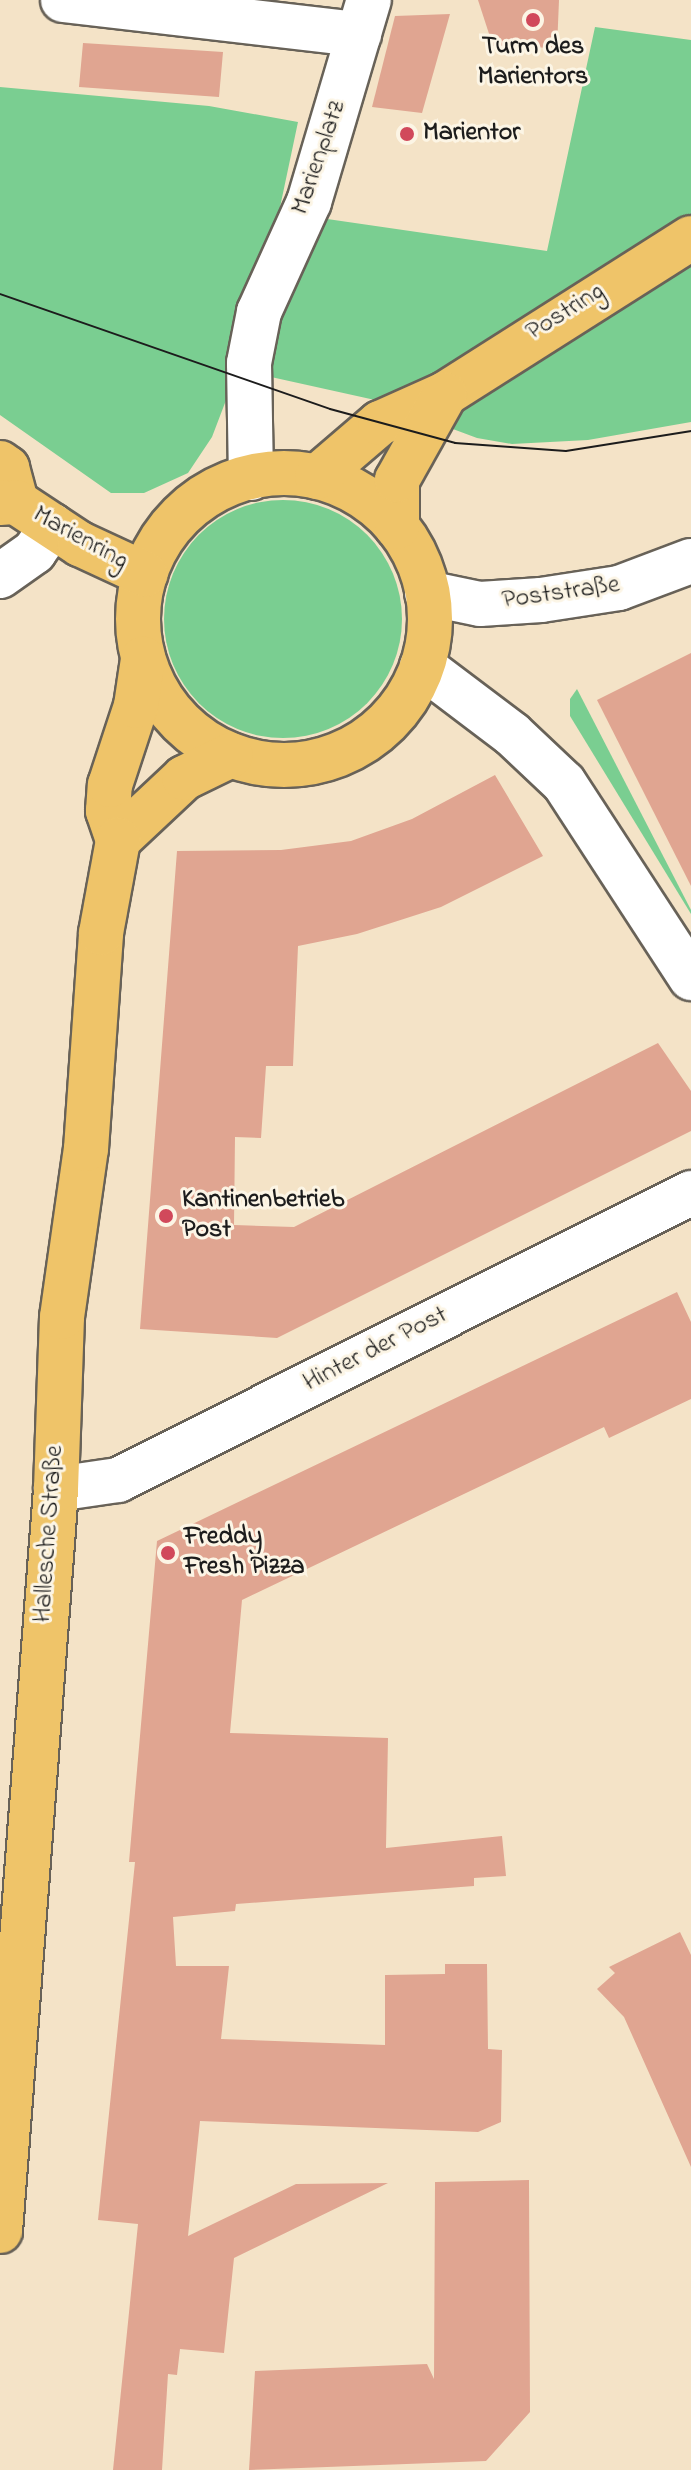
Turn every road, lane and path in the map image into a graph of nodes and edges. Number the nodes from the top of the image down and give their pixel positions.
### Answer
1 (63, 0) edge
2 (364, 17) edge
3 (691, 238) edge
4 (445, 394) junction
5 (317, 477) junction
6 (251, 478) junction
7 (5, 489) edge
8 (52, 526) junction
9 (397, 527) junction
10 (691, 561) edge
11 (145, 574) junction
12 (0, 576) edge
13 (427, 593) junction
14 (143, 659) junction
15 (422, 666) junction
16 (231, 755) junction
17 (118, 840) junction
18 (691, 978) edge
19 (691, 1193) edge
20 (56, 1489) junction
21 (0, 2231) edge

1 - 2 street
2 - 6 street, Marienplatz
3 - 4 main road, Postring
4 - 5 main road, Postring
4 - 9 main road, Postring
5 - 6 main road
5 - 9 main road
6 - 11 main road
7 - 8 main road, Marienring
8 - 11 main road, Marienring
8 - 12 street
9 - 13 main road
10 - 13 street, Poststraße
11 - 14 main road
13 - 15 main road
14 - 16 main road
14 - 17 main road
15 - 16 main road
15 - 18 street
16 - 17 main road
17 - 20 main road, Hallesche Straße
19 - 20 street, Hinter der Post
20 - 21 main road, Hallesche Straße

